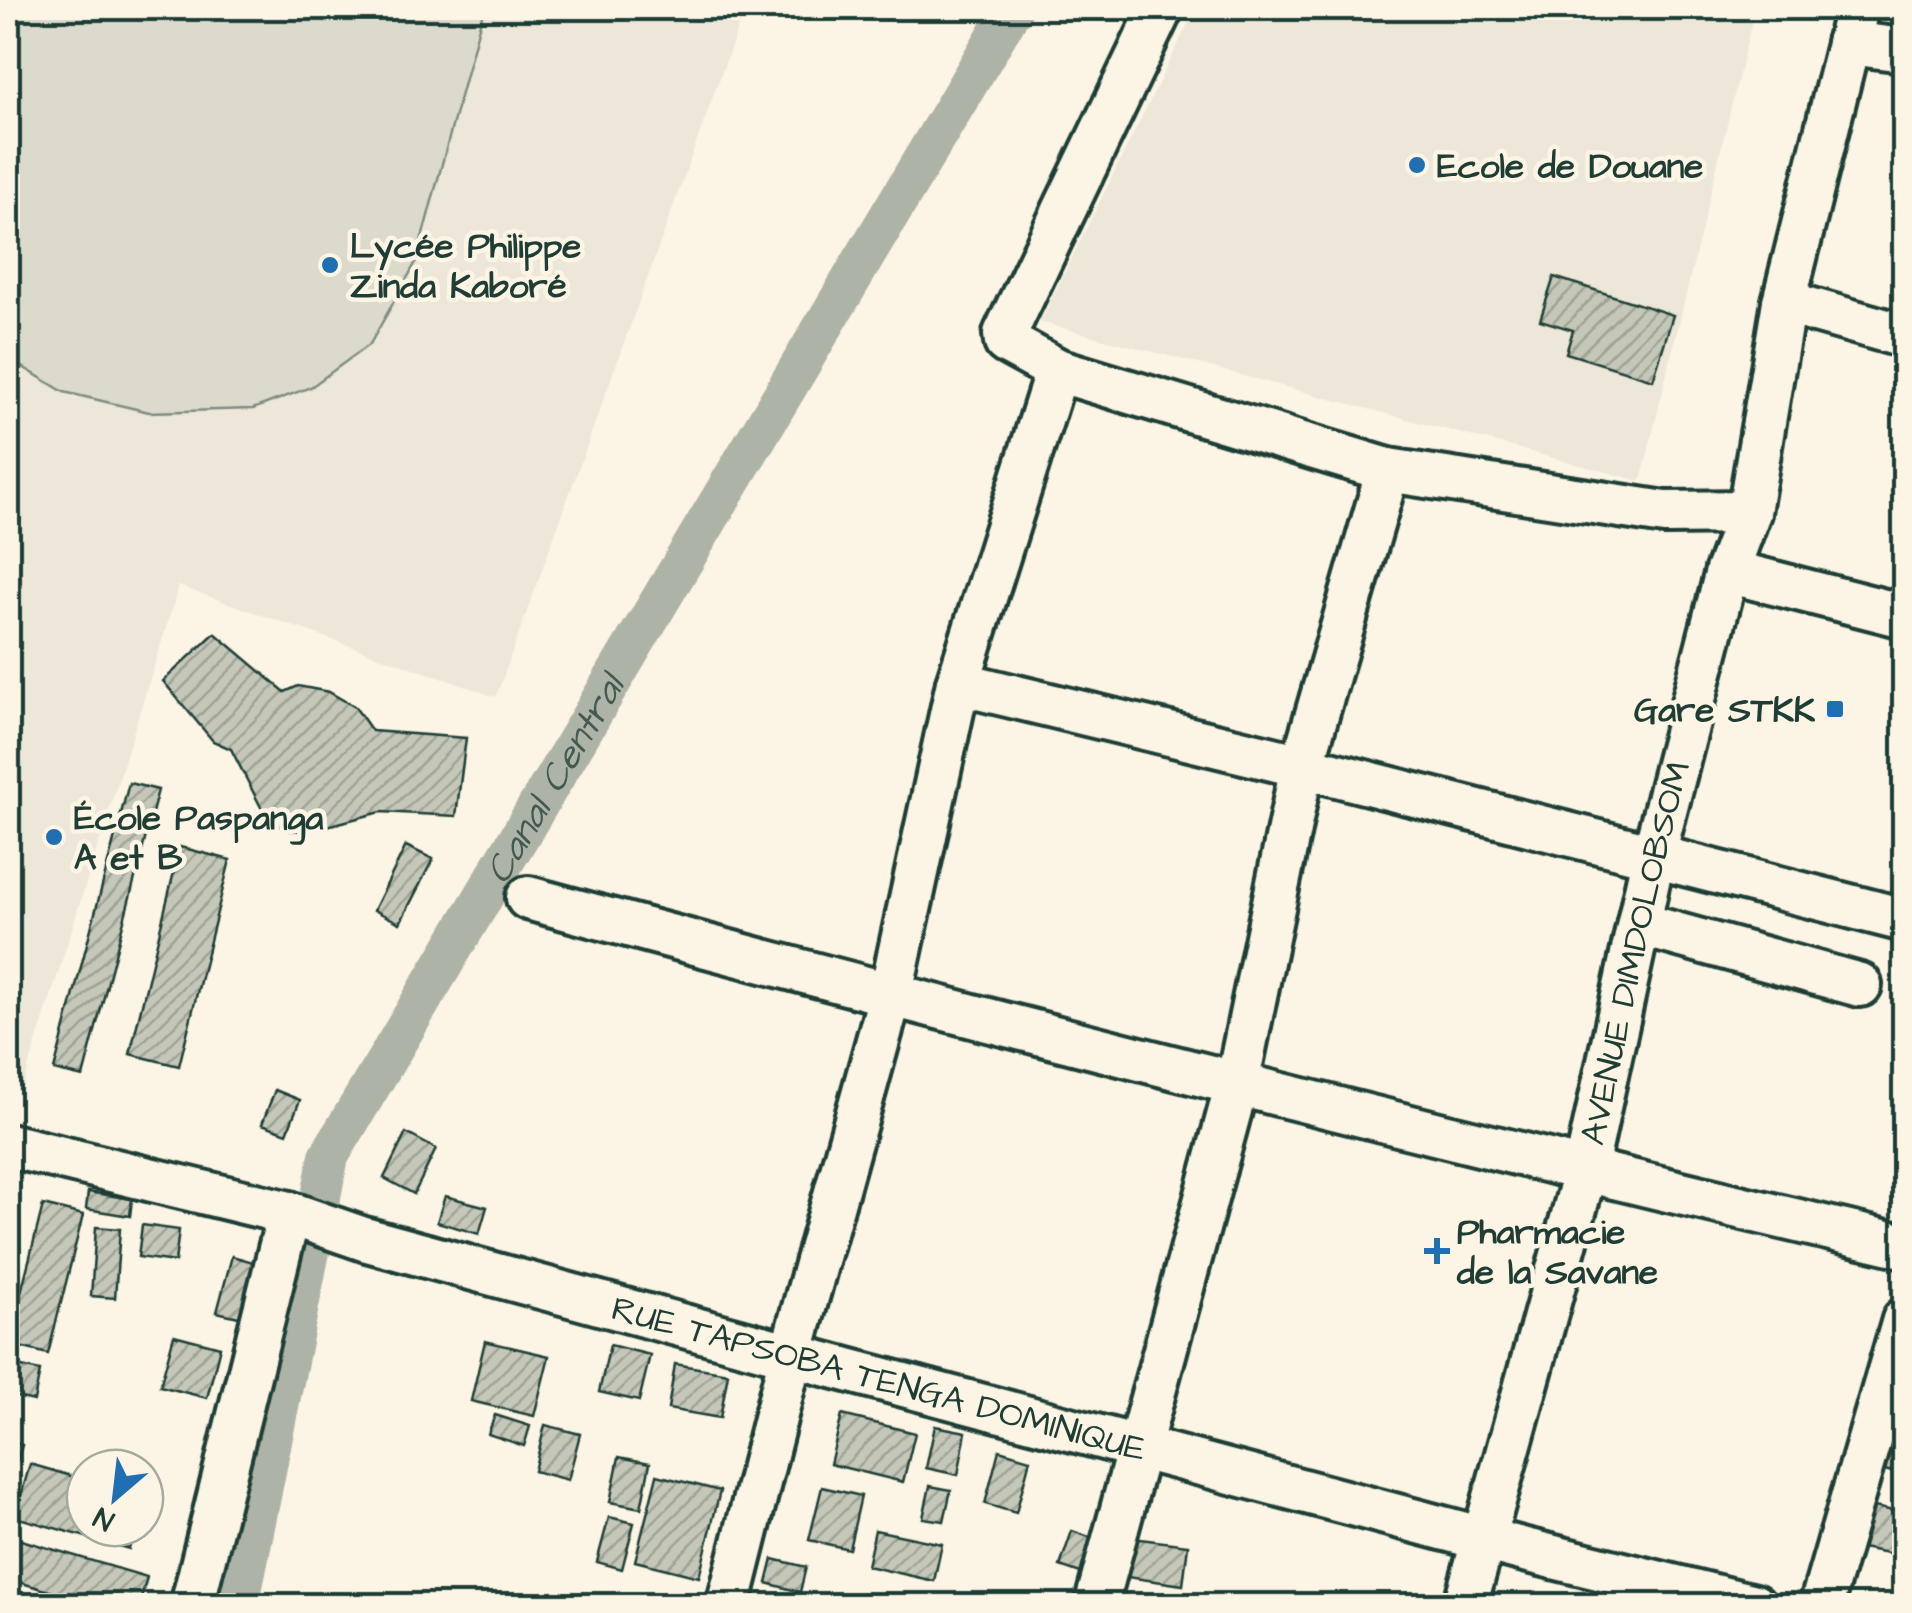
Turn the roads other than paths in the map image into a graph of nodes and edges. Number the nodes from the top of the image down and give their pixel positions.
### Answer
1 (1161, 8) edge
2 (1852, 25) edge
3 (1904, 50) edge
4 (1784, 302) junction
5 (1904, 336) edge
6 (1056, 370) junction
7 (1388, 470) junction
8 (1750, 512) junction
9 (1727, 571) junction
10 (1904, 616) edge
11 (958, 683) junction
12 (1302, 766) junction
13 (1653, 858) junction
14 (528, 898) dead end
15 (1904, 920) edge
16 (1638, 924) junction
17 (1860, 986) dead end
18 (890, 997) junction
19 (1236, 1084) junction
20 (8, 1145) edge
21 (1585, 1172) junction
22 (289, 1213) junction
23 (1904, 1246) edge
24 (1904, 1320) edge
25 (792, 1354) junction
26 (1138, 1447) junction
27 (1482, 1538) junction
28 (192, 1606) edge
29 (728, 1606) edge
30 (1096, 1606) edge
31 (1465, 1606) edge
32 (1754, 1606) edge
33 (1821, 1606) edge

1 - 6 street
2 - 3 street
2 - 4 street, AVENUE DIMDOLOBSOM
4 - 5 street
4 - 8 street, AVENUE DIMDOLOBSOM
6 - 7 street
6 - 11 street
7 - 8 street
7 - 12 street
8 - 9 street, AVENUE DIMDOLOBSOM
9 - 10 street
9 - 13 street, AVENUE DIMDOLOBSOM
11 - 12 street
11 - 18 street
12 - 13 street
12 - 19 street
13 - 15 street
13 - 16 street, AVENUE DIMDOLOBSOM
14 - 18 street
16 - 17 street
16 - 21 street, AVENUE DIMDOLOBSOM
18 - 19 street
18 - 25 street
19 - 21 street
19 - 26 street
20 - 22 street, RUE TAPSOBA TENGA DOMINIQUE
21 - 23 street
21 - 27 street, AVENUE DIMDOLOBSOM
22 - 25 street, RUE TAPSOBA TENGA DOMINIQUE
22 - 28 street
24 - 33 street
25 - 26 street, RUE TAPSOBA TENGA DOMINIQUE
25 - 29 street
26 - 27 street, RUE TAPSOBA TENGA DOMINIQUE
26 - 30 street
27 - 31 street, AVENUE DIMDOLOBSOM
27 - 32 street, RUE TAPSOBA TENGA DOMINIQUE

